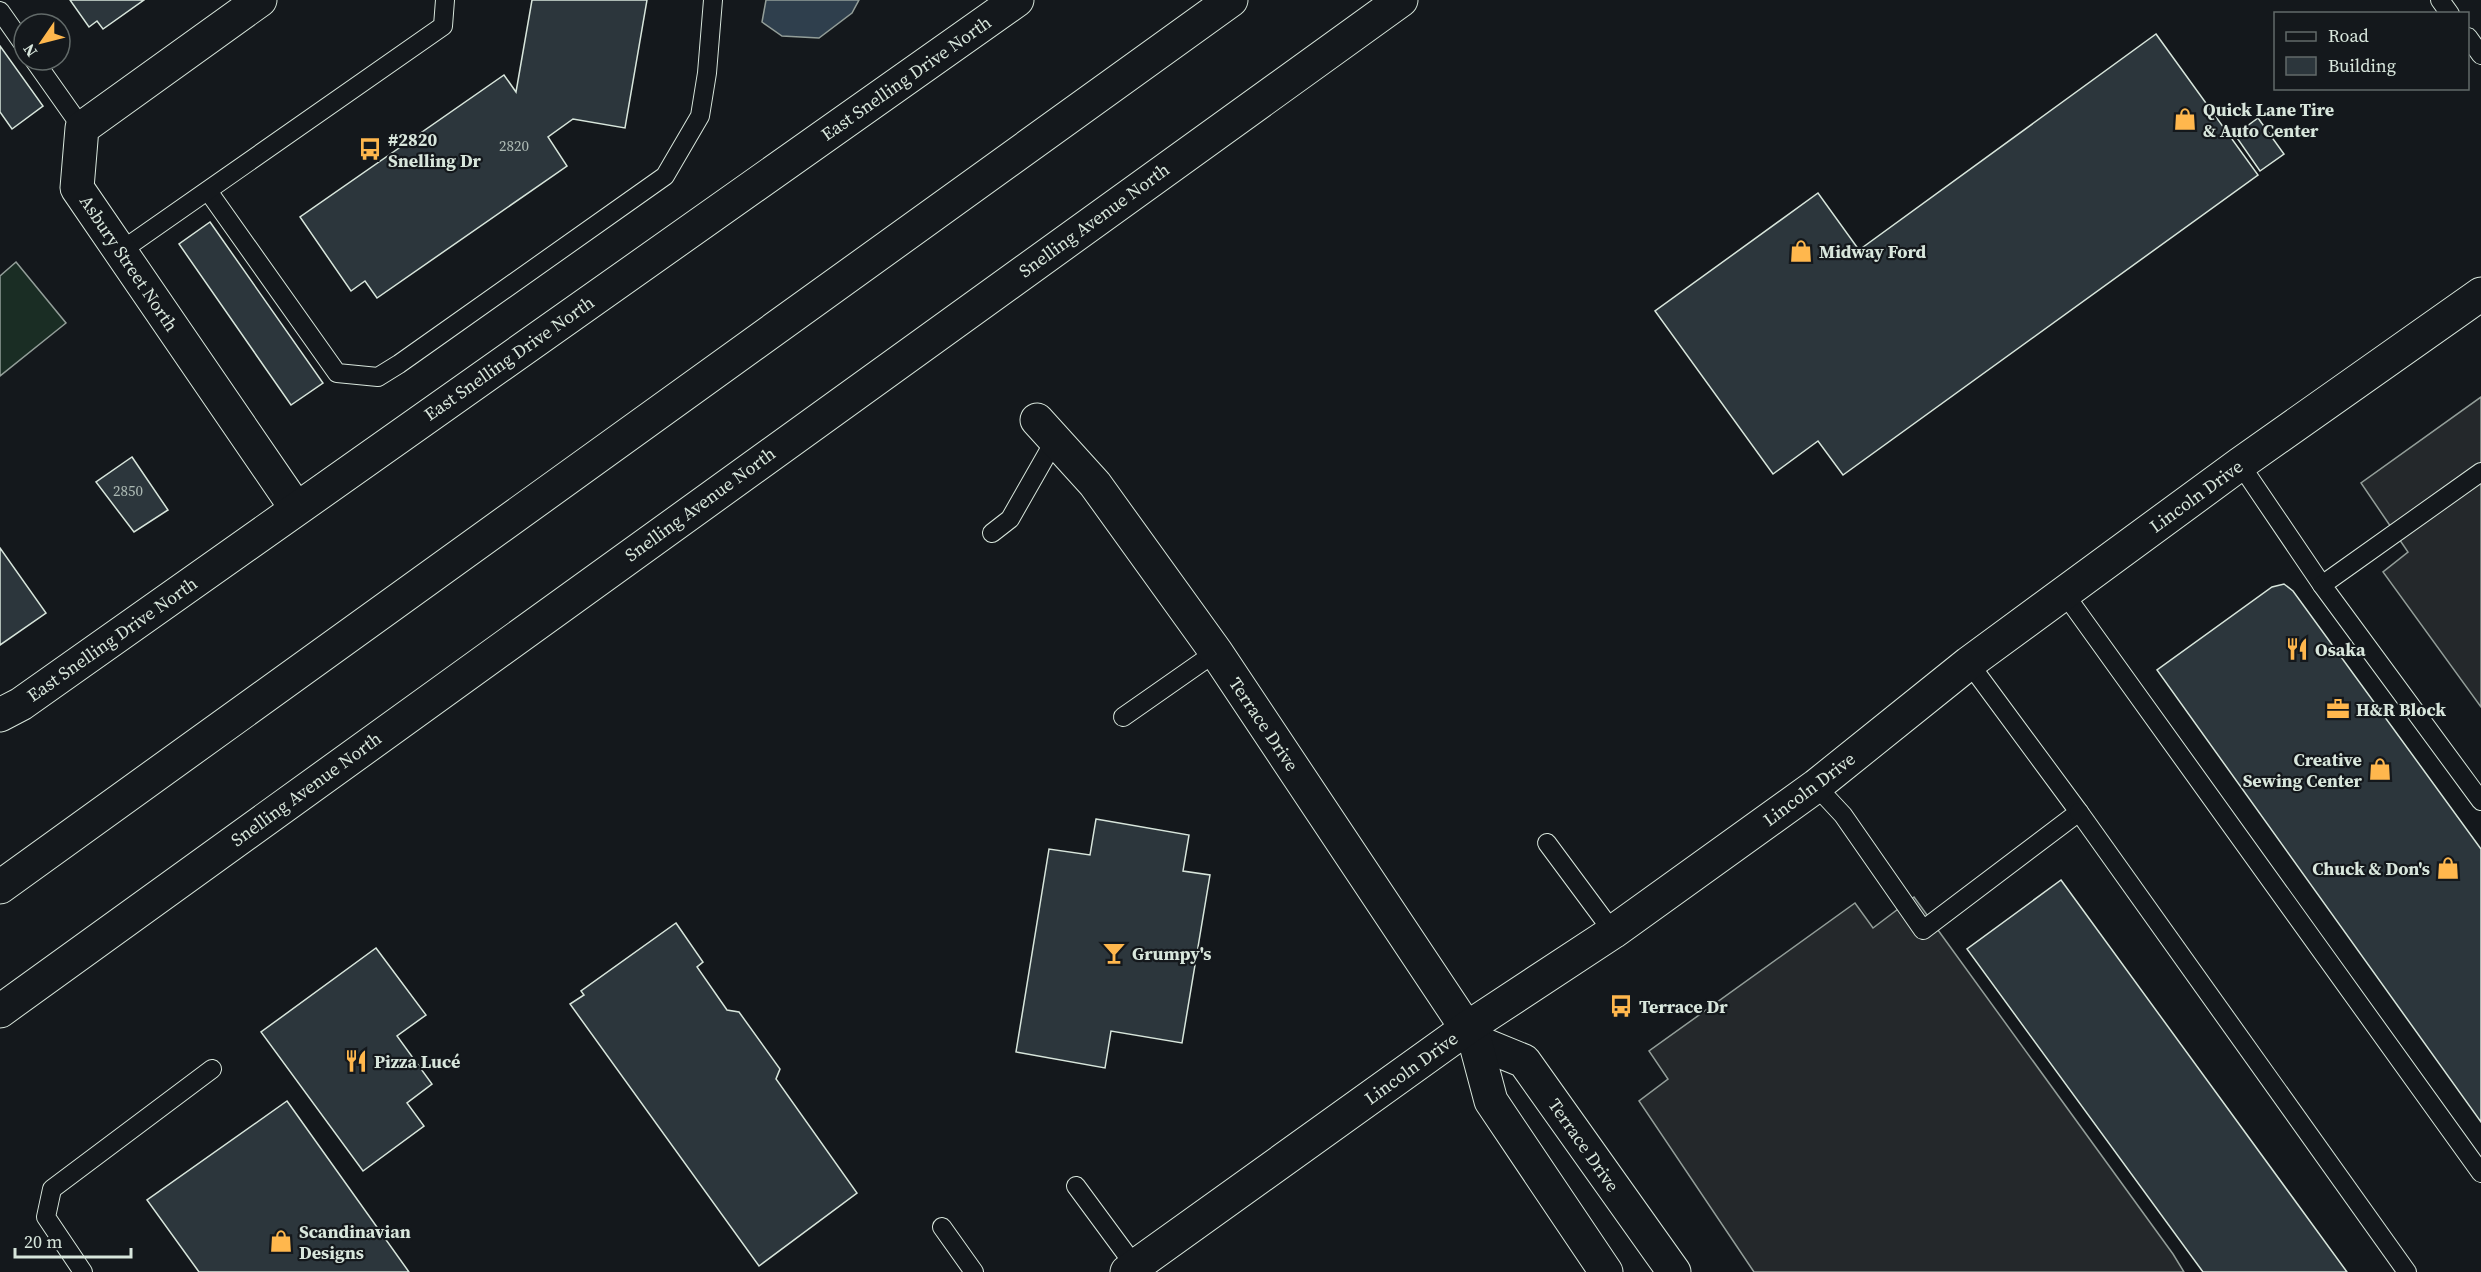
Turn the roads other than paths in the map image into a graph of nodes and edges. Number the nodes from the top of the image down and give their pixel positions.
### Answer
1 (260, 0) edge
2 (445, 0) edge
3 (713, 0) edge
4 (1017, 0) edge
5 (1231, 0) edge
6 (1401, 0) edge
7 (0, 11) edge
8 (12, 28) edge
9 (2469, 38) edge
10 (2481, 55) edge
11 (42, 72) edge
12 (82, 128) junction
13 (207, 190) junction
14 (121, 251) junction
15 (2481, 294) edge
16 (1046, 430) joint
17 (2240, 464) junction
18 (2481, 472) edge
19 (296, 508) junction
20 (992, 533) dead end
21 (2322, 585) junction
22 (2064, 593) junction
23 (1216, 652) junction
24 (1969, 663) junction
25 (0, 715) edge
26 (1123, 717) dead end
27 (1816, 786) junction
28 (2481, 801) edge
29 (2079, 812) junction
30 (1547, 843) dead end
31 (0, 887) edge
32 (1613, 932) junction
33 (0, 1011) edge
34 (1471, 1034) junction
35 (212, 1069) dead end
36 (2481, 1173) edge
37 (1076, 1186) dead end
38 (942, 1227) dead end
39 (1131, 1269) edge
40 (83, 1272) edge
41 (974, 1272) edge
42 (1606, 1272) edge
43 (1674, 1272) edge
44 (2407, 1272) edge

1 - 12 main road
2 - 13 lane
3 - 13 lane
4 - 19 main road, East Snelling Drive North
5 - 31 main road
6 - 33 main road, Snelling Avenue North
7 - 8 lane
9 - 10 lane
11 - 12 lane
12 - 14 main road, Asbury Street North
13 - 14 lane
14 - 19 main road, Asbury Street North
15 - 17 main road, Lincoln Drive
16 - 20 lane
16 - 23 main road, Terrace Drive
17 - 21 lane
17 - 22 main road, Lincoln Drive
18 - 21 lane
19 - 25 main road, East Snelling Drive North
21 - 28 lane
22 - 24 main road, Lincoln Drive
22 - 36 lane
23 - 26 lane
23 - 34 main road, Terrace Drive
24 - 27 main road, Lincoln Drive
24 - 29 lane
27 - 29 lane
27 - 32 main road, Lincoln Drive
29 - 44 lane
30 - 32 lane
32 - 34 main road, Lincoln Drive
34 - 39 main road, Lincoln Drive
34 - 42 main road, Terrace Drive
34 - 43 main road, Terrace Drive
35 - 40 lane
37 - 39 lane
38 - 41 lane

